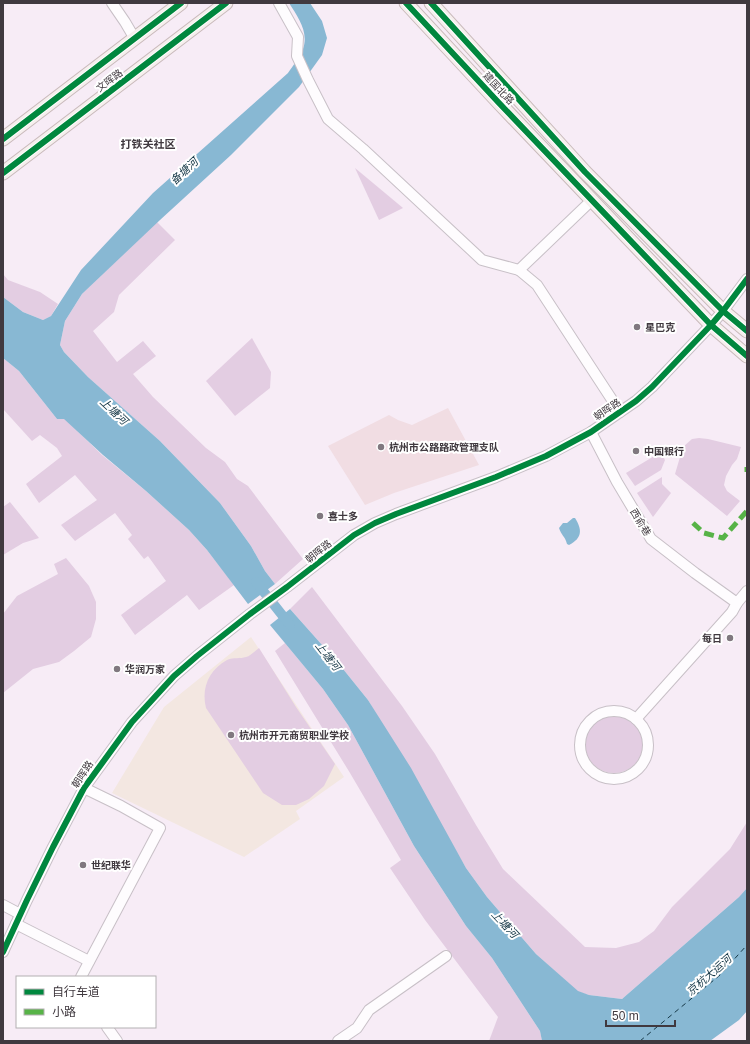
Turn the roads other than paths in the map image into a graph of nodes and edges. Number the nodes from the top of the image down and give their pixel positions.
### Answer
1 (112, 3) edge
2 (181, 3) edge
3 (226, 3) edge
4 (279, 3) edge
5 (406, 3) edge
6 (431, 3) edge
7 (134, 39) junction
8 (3, 139) edge
9 (3, 173) edge
10 (592, 200) junction
11 (519, 270) junction
12 (747, 279) edge
13 (723, 311) junction
14 (711, 325) junction
15 (747, 330) edge
16 (747, 356) edge
17 (620, 412) junction
18 (591, 432) junction
19 (747, 591) edge
20 (737, 603) junction
21 (636, 719) junction
22 (84, 788) junction
23 (3, 905) edge
24 (20, 914) junction
25 (16, 924) junction
26 (3, 952) edge
27 (446, 956) dead end
28 (89, 961) junction
29 (82, 976) edge
30 (108, 1028) edge
31 (117, 1041) edge
32 (338, 1041) edge

1 - 7 street
2 - 7 main road, 文晖路
3 - 9 main road, 文晖路
4 - 11 street
5 - 10 main road, 建国北路
6 - 13 main road, 建国北路
7 - 8 main road, 文晖路
10 - 11 street
10 - 14 main road, 建国北路
11 - 17 street
12 - 13 street, 朝晖路
13 - 14 street, 朝晖路
13 - 15 main road, 建国北路
14 - 16 main road, 建国北路
14 - 17 street, 朝晖路
17 - 18 street, 朝晖路
18 - 20 street, 西俞巷
18 - 22 street, 朝晖路
19 - 20 street
20 - 21 street
21 - 21 street
22 - 24 street, 朝晖路
22 - 28 street
23 - 24 street
24 - 25 street, 朝晖路
25 - 26 street, 朝晖路
25 - 28 street
27 - 32 street
28 - 29 street
30 - 31 street

